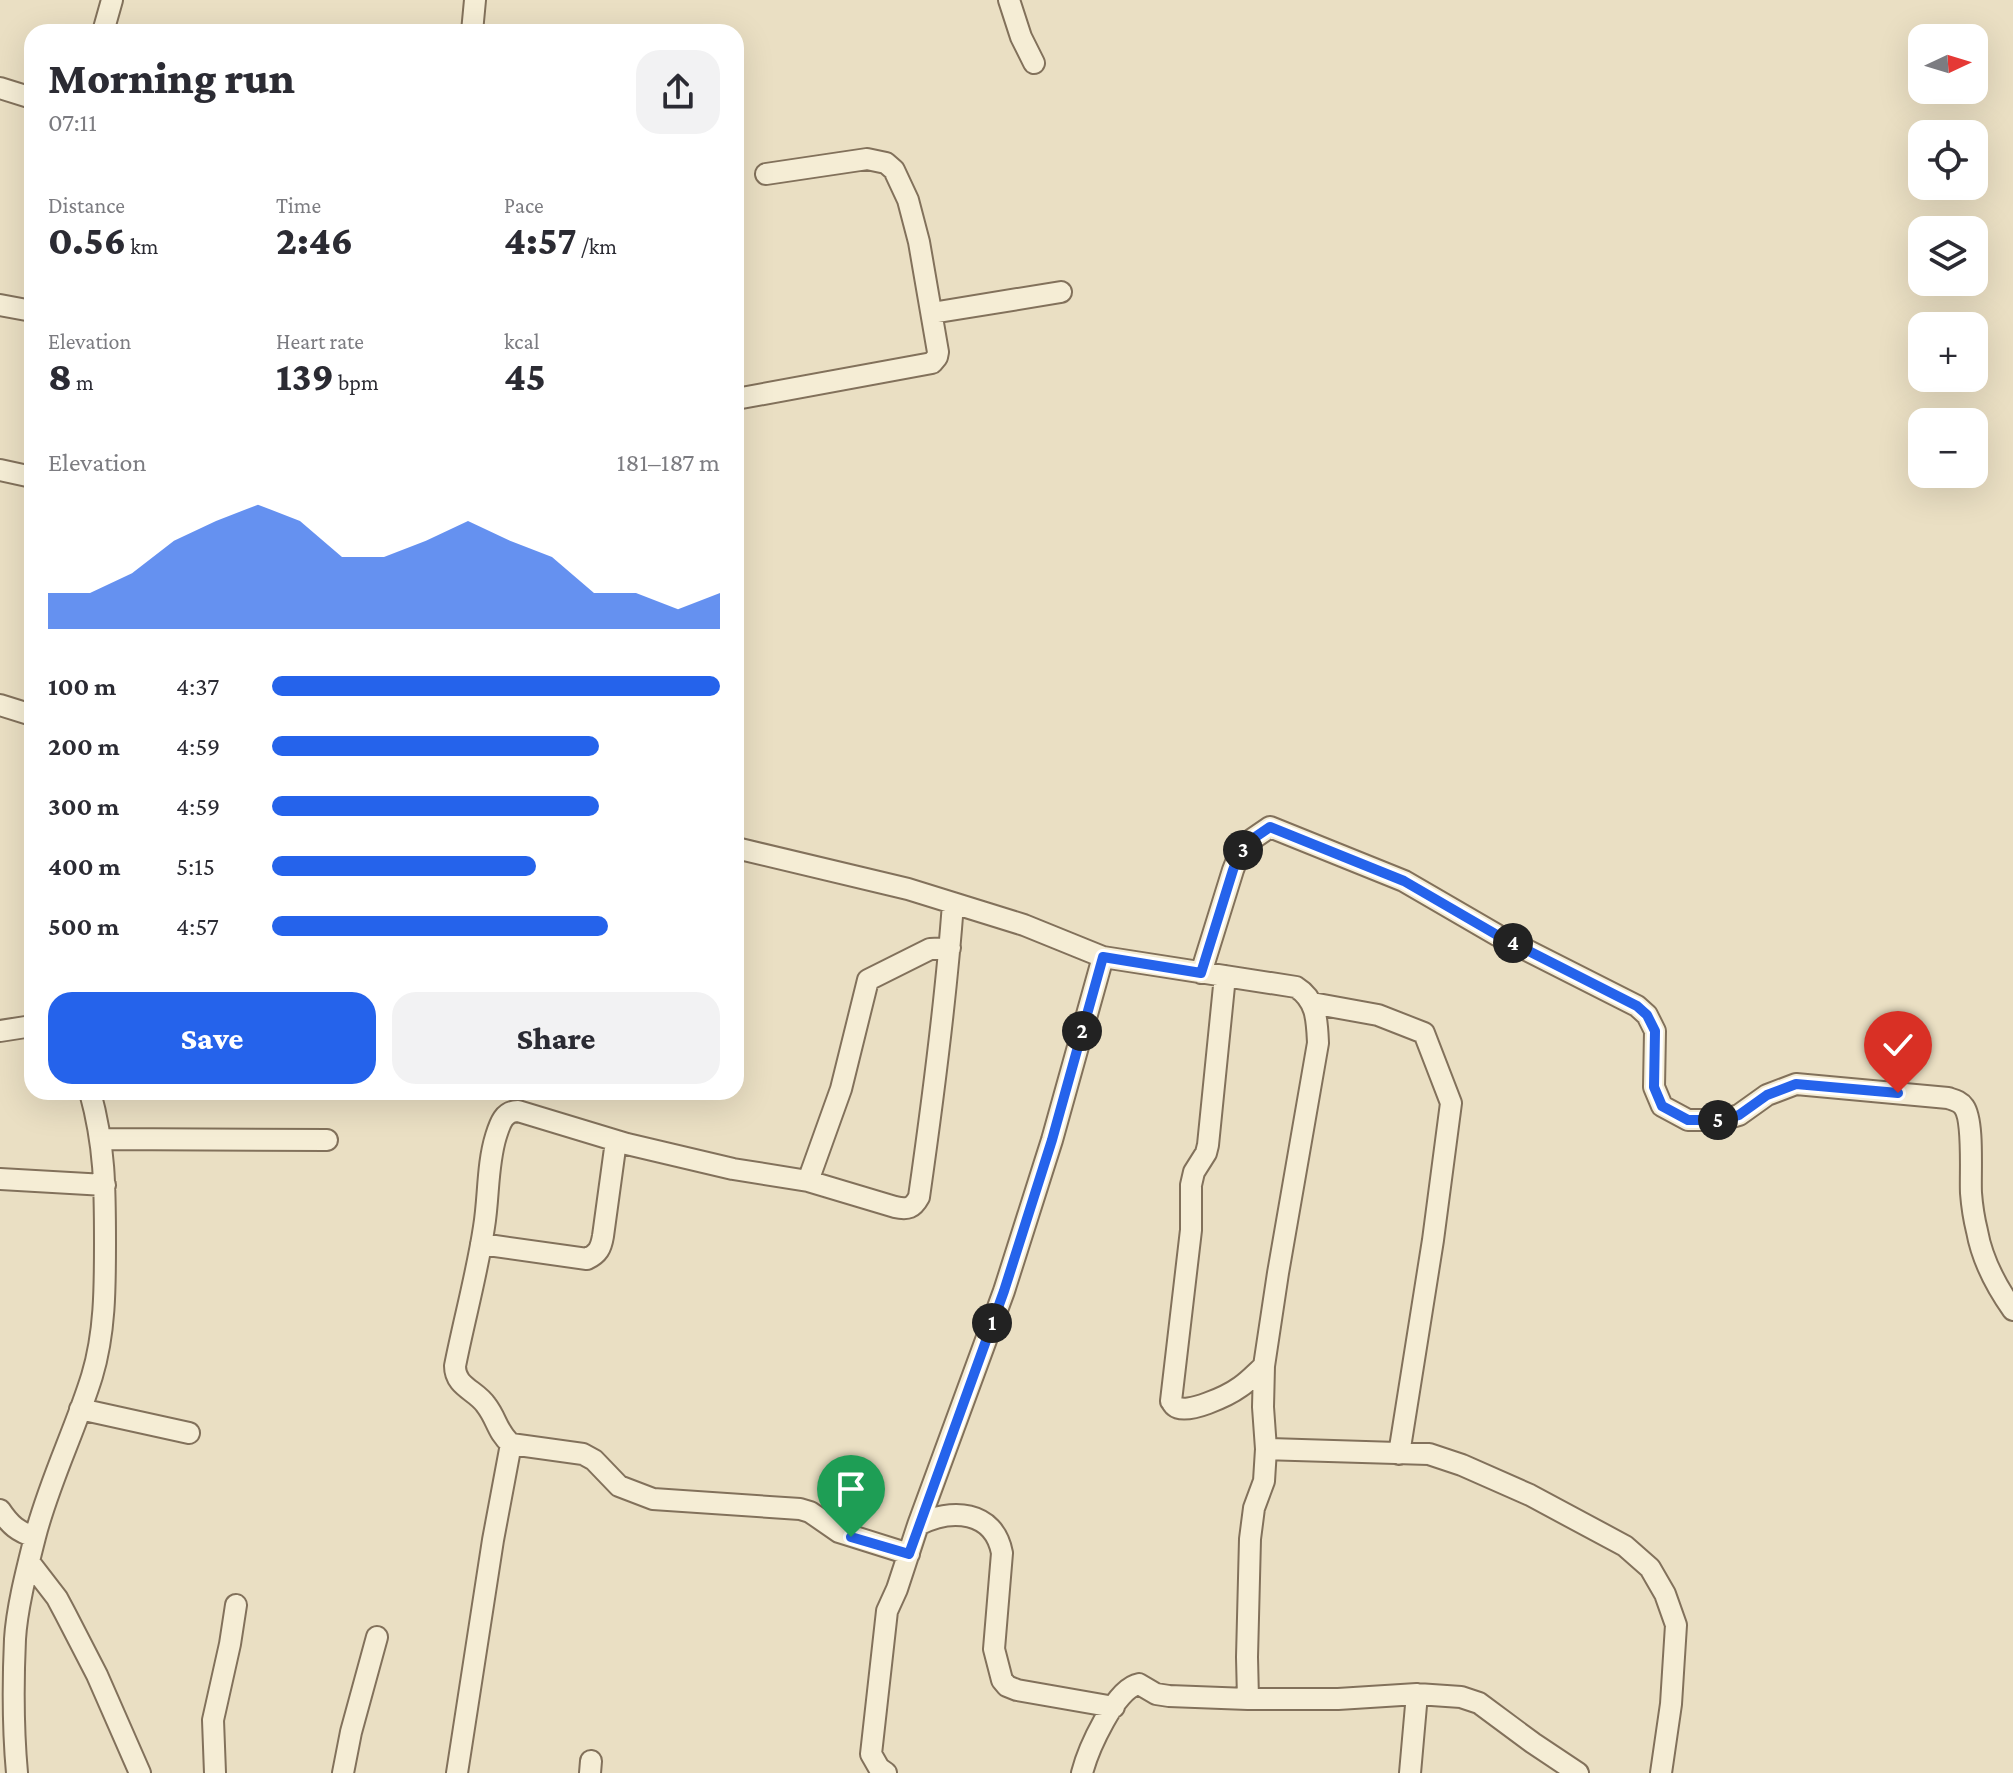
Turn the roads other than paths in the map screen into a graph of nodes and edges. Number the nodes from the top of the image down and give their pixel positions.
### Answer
1 (112, 0) edge
2 (475, 0) edge
3 (1009, 0) edge
4 (105, 24) edge
5 (473, 24) edge
6 (1034, 63) dead end
7 (0, 88) edge
8 (24, 96) edge
9 (766, 174) dead end
10 (1061, 292) dead end
11 (0, 305) edge
12 (24, 310) edge
13 (932, 313) junction
14 (744, 398) edge
15 (0, 470) edge
16 (24, 475) edge
17 (0, 705) edge
18 (24, 712) edge
19 (744, 850) edge
20 (953, 903) junction
21 (950, 948) junction
22 (1103, 957) junction
23 (1201, 973) junction
24 (1225, 976) junction
25 (1312, 1003) junction
26 (24, 1027) edge
27 (0, 1031) edge
28 (92, 1100) edge
29 (101, 1139) junction
30 (327, 1140) dead end
31 (616, 1141) junction
32 (0, 1179) edge
33 (808, 1181) junction
34 (105, 1185) junction
35 (481, 1244) junction
36 (2013, 1310) edge
37 (1264, 1366) junction
38 (80, 1409) junction
39 (189, 1433) dead end
40 (511, 1444) junction
41 (1266, 1449) junction
42 (1399, 1454) junction
43 (0, 1510) edge
44 (918, 1525) junction
45 (35, 1537) junction
46 (909, 1554) junction
47 (30, 1563) junction
48 (236, 1605) dead end
49 (377, 1637) dead end
50 (1417, 1694) junction
51 (1248, 1699) junction
52 (1114, 1707) junction
53 (7, 1731) edge
54 (17, 1773) edge
55 (140, 1773) edge
56 (215, 1773) edge
57 (343, 1773) edge
58 (457, 1773) edge
59 (886, 1773) edge
60 (1082, 1773) edge
61 (1410, 1773) edge
62 (1578, 1773) edge
63 (1661, 1773) edge

1 - 4 street
2 - 5 street
3 - 6 street
7 - 8 street
9 - 13 street
10 - 13 street
11 - 12 street
13 - 14 street
15 - 16 street
17 - 18 street
19 - 20 street
20 - 21 street
20 - 22 street
21 - 33 street
21 - 33 street
22 - 23 street
22 - 44 street
23 - 24 street
23 - 36 street
24 - 25 street
24 - 37 street
25 - 37 street
25 - 42 street
26 - 27 street
28 - 29 street
29 - 30 street
29 - 34 street
31 - 33 street
31 - 35 street
31 - 35 street
32 - 34 street
34 - 38 street
35 - 40 street
37 - 41 street
38 - 39 street
38 - 45 street
40 - 46 street
40 - 58 street
41 - 42 street
41 - 51 street
42 - 63 street
43 - 45 street
44 - 46 street
44 - 52 street
45 - 47 street
46 - 59 street
47 - 53 street
47 - 55 street
48 - 56 street
49 - 57 street
50 - 51 street
50 - 61 street
50 - 62 street
51 - 52 street
52 - 60 street
53 - 54 street

